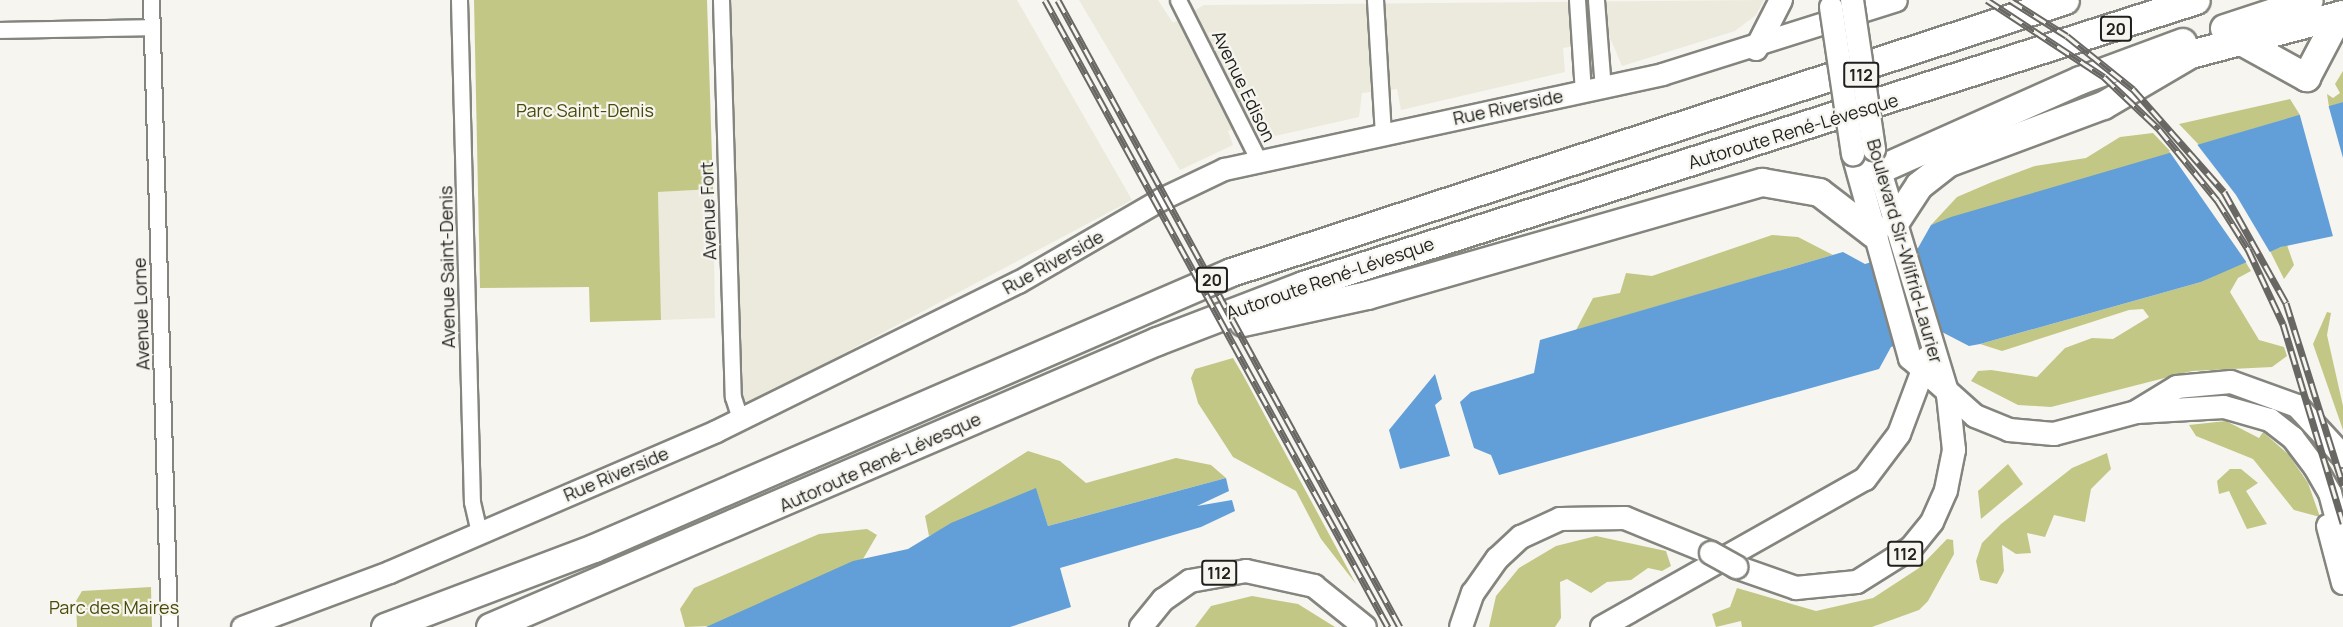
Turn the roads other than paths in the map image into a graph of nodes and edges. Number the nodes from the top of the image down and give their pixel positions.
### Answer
1 (152, 0) edge
2 (459, 0) edge
3 (721, 0) edge
4 (1178, 0) edge
5 (1376, 0) edge
6 (1577, 0) edge
7 (1596, 0) edge
8 (1782, 0) edge
9 (1896, 0) edge
10 (2065, 0) edge
11 (2196, 0) edge
12 (2309, 0) edge
13 (1838, 2) edge
14 (2340, 15) edge
15 (152, 27) junction
16 (0, 30) edge
17 (2239, 40) junction
18 (1756, 49) junction
19 (1593, 90) junction
20 (1383, 134) junction
21 (1869, 158) junction
22 (1258, 159) junction
23 (1887, 241) junction
24 (1157, 341) junction
25 (1920, 353) junction
26 (1948, 395) junction
27 (2136, 412) junction
28 (740, 419) junction
29 (2343, 456) edge
30 (2325, 496) junction
31 (479, 533) junction
32 (2343, 542) edge
33 (2343, 583) edge
34 (169, 627) edge
35 (242, 627) edge
36 (385, 627) edge
37 (490, 627) edge
38 (1141, 627) edge
39 (1365, 627) edge
40 (1461, 627) edge
41 (1602, 627) edge

1 - 15 street, Avenue Lorne
2 - 31 street, Avenue Saint-Denis
3 - 28 street, Avenue Fort
4 - 22 street, Avenue Edison
5 - 20 street
6 - 19 street
7 - 19 street
8 - 18 main road
9 - 18 street, Rue Riverside
10 - 36 highway, Autoroute René-Lévesque / 20
11 - 24 highway, Autoroute René-Lévesque / 20
12 - 21 highway
13 - 21 main road, Boulevard Sir-Wilfrid-Laurier / 112, bridge
14 - 17 highway
14 - 17 highway
15 - 16 street
15 - 34 street, Avenue Lorne
17 - 23 highway
18 - 19 street, Rue Riverside
19 - 20 street, Rue Riverside
20 - 22 street, Rue Riverside
21 - 23 main road, Boulevard Sir-Wilfrid-Laurier / 112
21 - 23 main road, Boulevard Sir-Wilfrid-Laurier / 112
22 - 28 street, Rue Riverside
23 - 24 highway
23 - 25 main road, Boulevard Sir-Wilfrid-Laurier / 112
24 - 37 highway, Autoroute René-Lévesque / 20
25 - 26 main road, Boulevard Sir-Wilfrid-Laurier / 112
25 - 41 main road
26 - 27 main road
26 - 40 main road, 112, bridge
27 - 29 main road
27 - 30 main road
28 - 31 street, Rue Riverside
30 - 32 main road
30 - 33 main road
31 - 35 street, Rue Riverside
38 - 39 main road, 112

